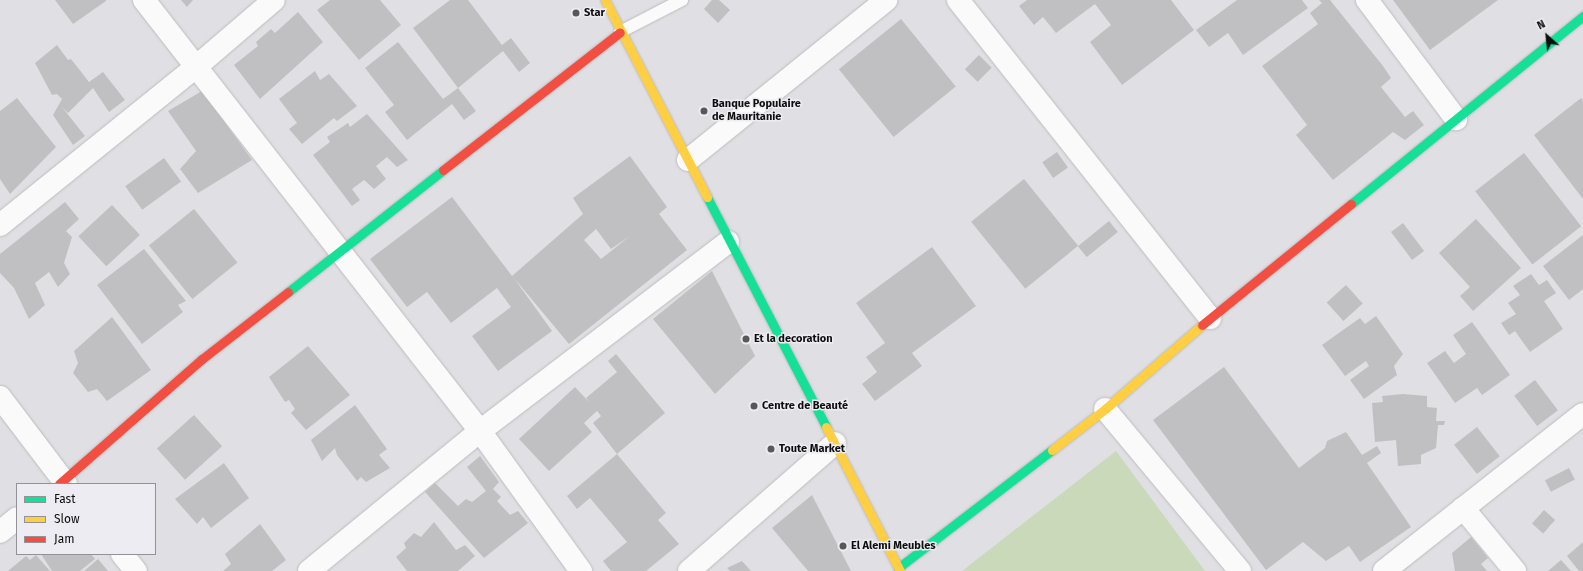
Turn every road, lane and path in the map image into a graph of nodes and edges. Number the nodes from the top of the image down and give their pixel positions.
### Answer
1 (144, 0) edge
2 (274, 0) edge
3 (605, 0) edge
4 (682, 0) edge
5 (886, 0) edge
6 (958, 0) edge
7 (1367, 0) edge
8 (1583, 16) edge
9 (620, 32) junction
10 (197, 66) junction
11 (1456, 119) junction
12 (688, 160) junction
13 (0, 225) edge
14 (728, 242) junction
15 (339, 250) junction
16 (1210, 318) junction
17 (0, 397) edge
18 (1105, 409) junction
19 (1583, 414) edge
20 (480, 431) junction
21 (836, 443) junction
22 (63, 483) edge
23 (1463, 508) junction
24 (16, 519) edge
25 (0, 532) edge
26 (123, 555) edge
27 (899, 570) edge
28 (136, 571) edge
29 (309, 571) edge
30 (581, 571) edge
31 (689, 571) edge
32 (1240, 571) edge
33 (1384, 571) edge
34 (1514, 571) edge

1 - 10 street
2 - 10 street
3 - 9 street
4 - 9 lane
5 - 12 street
6 - 16 street
7 - 11 street
8 - 11 street
9 - 12 street
9 - 15 street
10 - 13 street
10 - 15 street
11 - 16 street
12 - 14 street
14 - 20 street
14 - 21 street
15 - 20 street
15 - 22 street
16 - 18 street
17 - 22 street
18 - 27 street
18 - 32 street
19 - 23 street
20 - 29 street
20 - 30 street
21 - 27 street
21 - 31 street
23 - 33 street
23 - 34 street
24 - 25 street
26 - 28 street

